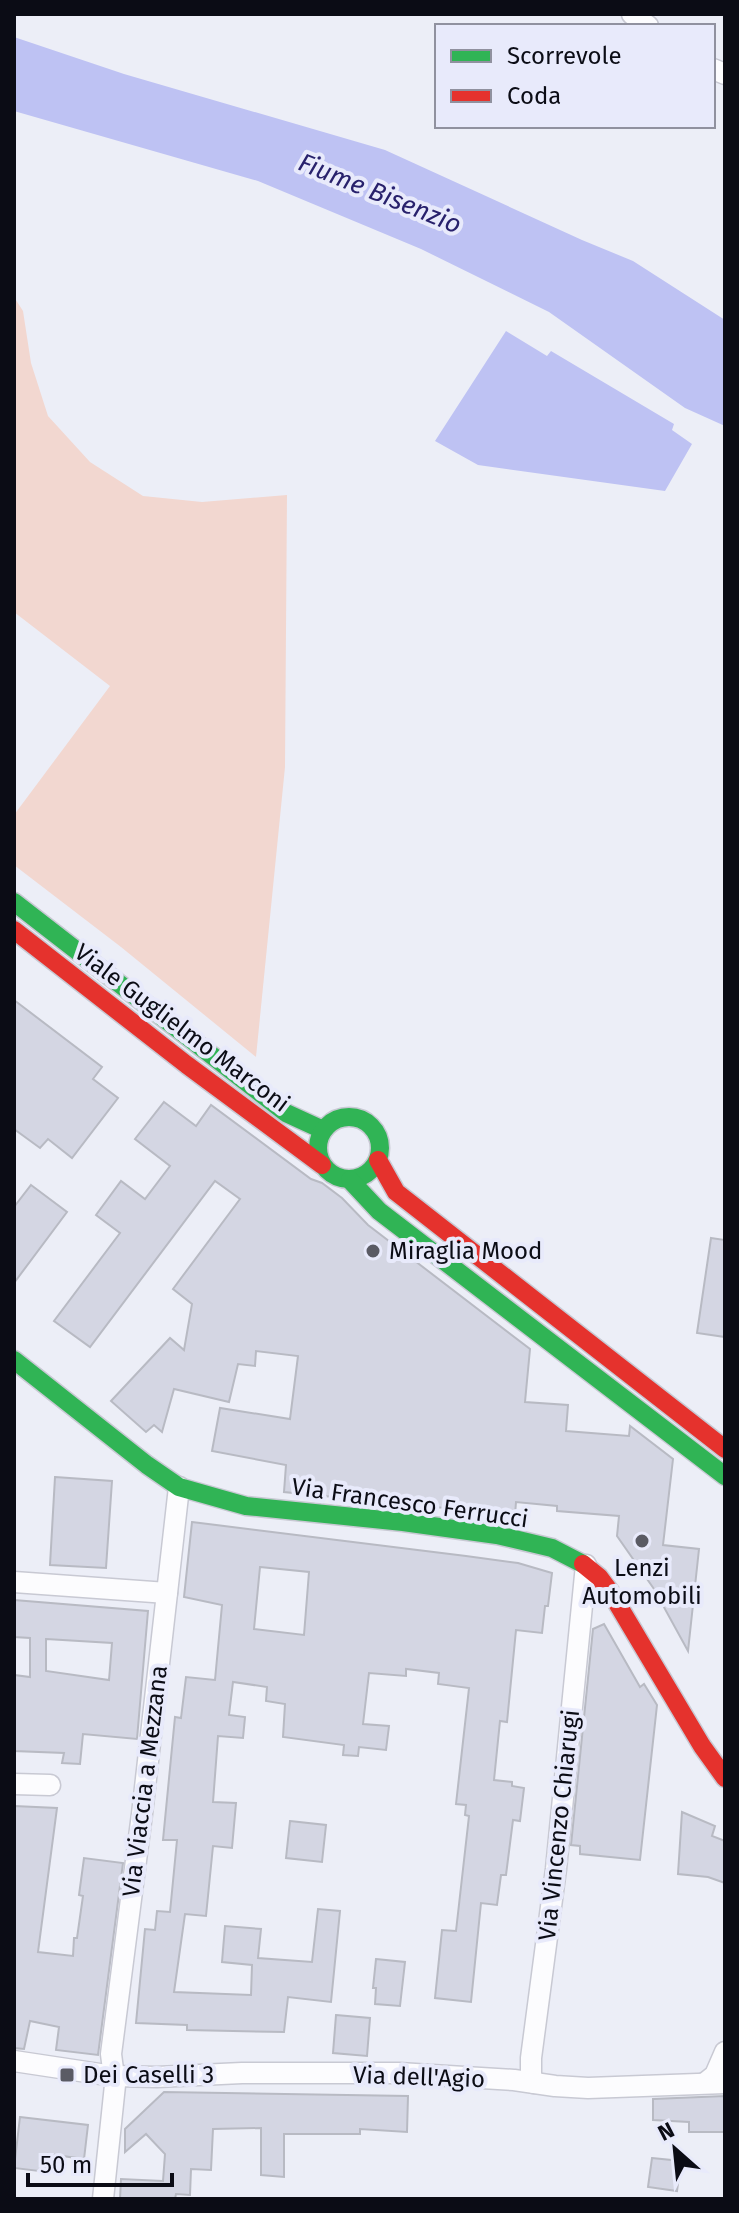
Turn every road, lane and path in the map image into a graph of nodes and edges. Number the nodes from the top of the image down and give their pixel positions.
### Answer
1 (14, 902) edge
2 (14, 930) edge
3 (323, 1130) junction
4 (378, 1160) junction
5 (322, 1165) junction
6 (350, 1180) junction
7 (14, 1360) edge
8 (725, 1449) edge
9 (725, 1476) edge
10 (179, 1487) junction
11 (586, 1565) junction
12 (14, 1582) edge
13 (167, 1593) junction
14 (725, 1778) edge
15 (14, 1784) edge
16 (50, 1785) dead end
17 (725, 2052) edge
18 (14, 2061) edge
19 (113, 2076) junction
20 (534, 2083) junction
21 (715, 2083) edge
22 (103, 2199) edge

1 - 3 main road, Viale Guglielmo Marconi
2 - 5 main road, Viale Guglielmo Marconi
3 - 4 main road
3 - 5 main road
4 - 6 main road
4 - 8 main road
5 - 6 main road, Viale Guglielmo Marconi
6 - 9 main road, Viale Guglielmo Marconi
7 - 10 main road, Via Francesco Ferrucci
10 - 11 main road, Via Francesco Ferrucci
10 - 13 street, Via Viaccia a Mezzana
11 - 14 main road, Via Francesco Ferrucci
11 - 20 street, Via Vincenzo Chiarugi
12 - 13 street
13 - 19 street, Via Viaccia a Mezzana
15 - 16 street
17 - 21 street
18 - 19 street, Via dell'Agio
19 - 20 street, Via dell'Agio
19 - 22 street, Via Viaccia a Mezzana
20 - 21 street, Via dell'Agio

